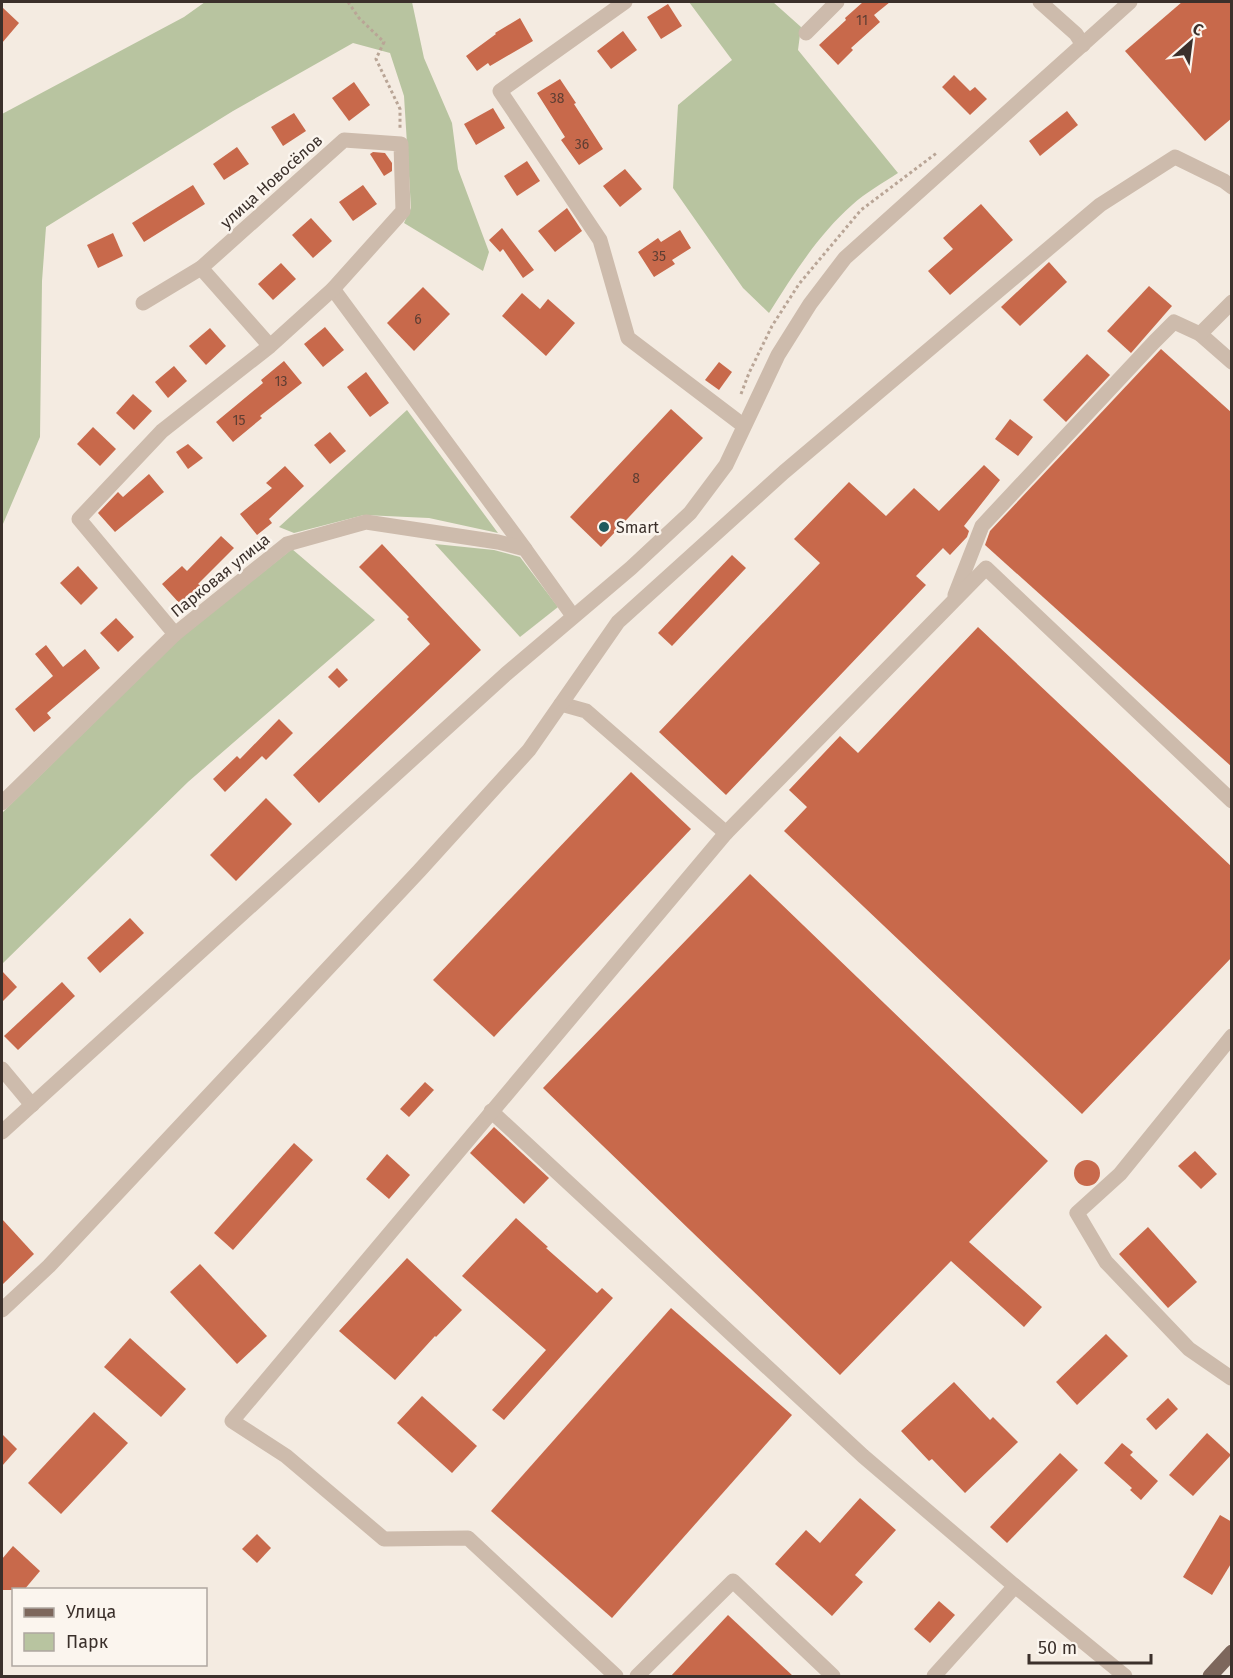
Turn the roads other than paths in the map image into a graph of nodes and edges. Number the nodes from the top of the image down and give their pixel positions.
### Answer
1 (625, 2) edge
2 (837, 2) edge
3 (1040, 2) edge
4 (1130, 2) edge
5 (806, 33) dead end
6 (1083, 45) junction
7 (1232, 187) edge
8 (201, 268) junction
9 (333, 289) junction
10 (1232, 302) edge
11 (143, 303) dead end
12 (1200, 334) junction
13 (270, 346) junction
14 (1232, 362) edge
15 (738, 422) junction
16 (525, 549) junction
17 (952, 603) junction
18 (573, 616) junction
19 (175, 634) junction
20 (561, 704) junction
21 (1232, 801) edge
22 (2, 803) edge
23 (726, 833) junction
24 (1232, 1036) edge
25 (2, 1070) edge
26 (32, 1105) junction
27 (491, 1111) junction
28 (2, 1132) edge
29 (2, 1310) edge
30 (1231, 1379) edge
31 (1015, 1586) junction
32 (1232, 1652) edge
33 (616, 1677) edge
34 (638, 1677) edge
35 (833, 1677) edge
36 (934, 1677) edge
37 (1125, 1677) edge
38 (1210, 1677) edge

1 - 15 street
2 - 5 street
3 - 6 street
4 - 6 street
6 - 15 street
7 - 20 street
8 - 9 street, улица Новосёлов
8 - 11 street, улица Новосёлов
8 - 13 street
9 - 13 street
9 - 16 street
10 - 12 street
12 - 14 street
12 - 17 street
13 - 19 street
15 - 18 street
16 - 18 street
16 - 19 street, Парковая улица
17 - 21 street
17 - 23 street
18 - 26 street
19 - 22 street, Парковая улица
20 - 23 street
20 - 29 street
23 - 27 street
24 - 30 street
25 - 26 street
26 - 28 street
27 - 31 street
27 - 33 street
31 - 36 street
31 - 37 street
32 - 38 main road
34 - 35 street

